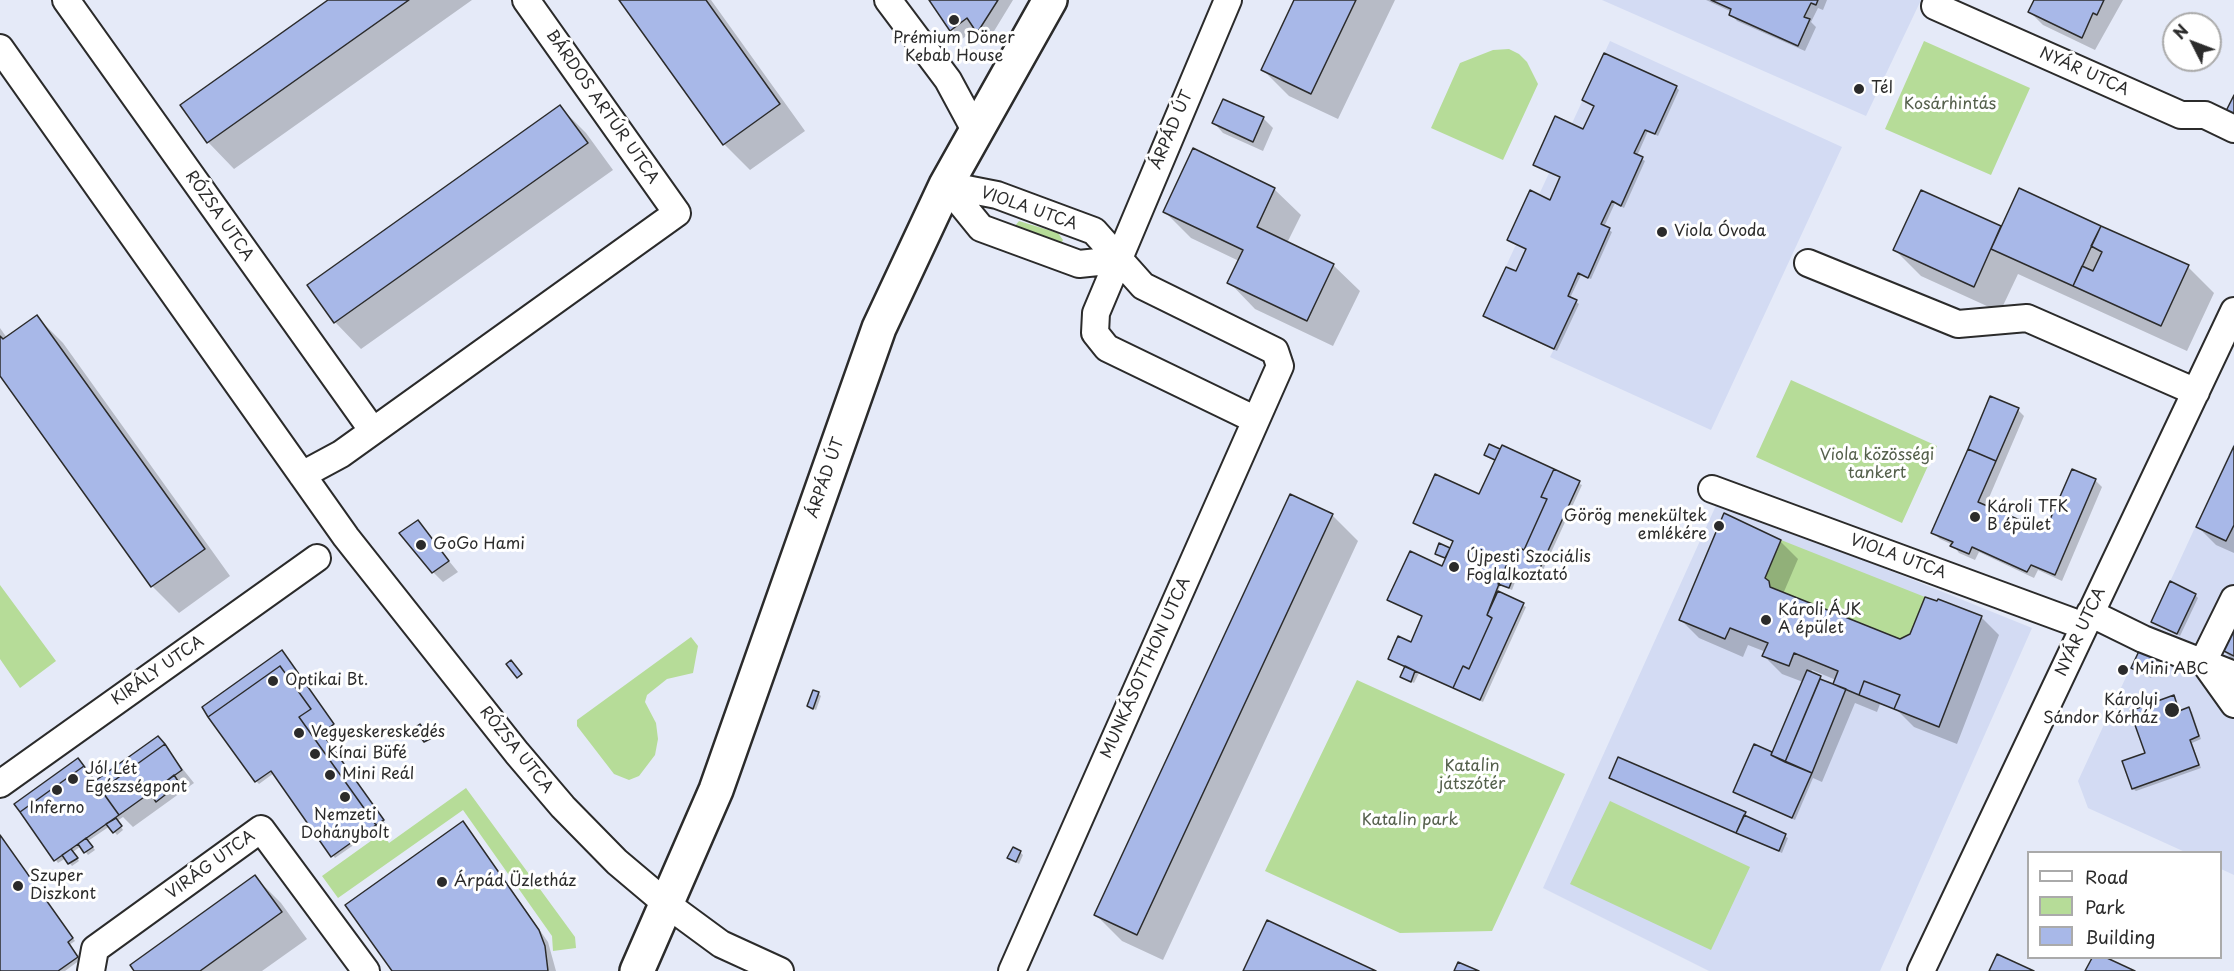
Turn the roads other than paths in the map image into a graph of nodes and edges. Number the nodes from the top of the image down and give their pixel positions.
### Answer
1 (66, 0) edge
2 (526, 0) edge
3 (888, 0) edge
4 (1050, 0) edge
5 (1228, 0) edge
6 (1935, 6) dead end
7 (0, 48) edge
8 (2234, 129) edge
9 (975, 130) junction
10 (946, 185) junction
11 (1808, 263) dead end
12 (1114, 267) junction
13 (2234, 311) edge
14 (1280, 366) joint
15 (2196, 392) junction
16 (1256, 420) junction
17 (373, 431) junction
18 (302, 475) junction
19 (1712, 489) dead end
20 (317, 558) dead end
21 (2234, 598) edge
22 (2087, 619) junction
23 (2203, 662) junction
24 (2234, 675) edge
25 (2234, 704) edge
26 (0, 783) edge
27 (668, 905) junction
28 (91, 971) edge
29 (366, 971) edge
30 (637, 971) edge
31 (780, 971) edge
32 (1012, 971) edge
33 (1921, 971) edge

1 - 17 street, RÓZSA UTCA
2 - 17 street, BÁRDOS ARTÚR UTCA
3 - 9 street
4 - 9 main road, ÁRPÁD ÚT
5 - 12 street, ÁRPÁD ÚT
6 - 8 street, NYÁR UTCA
7 - 18 street, RÓZSA UTCA
9 - 10 main road, ÁRPÁD ÚT
10 - 12 street, VIOLA UTCA
10 - 12 street, VIOLA UTCA
10 - 27 main road, ÁRPÁD ÚT
11 - 15 street
12 - 14 street, VIOLA UTCA
12 - 16 street
13 - 15 street, NYÁR UTCA
14 - 16 street, MUNKÁSOTTHON UTCA
15 - 22 street, NYÁR UTCA
16 - 32 street, MUNKÁSOTTHON UTCA
17 - 18 street
18 - 27 street, RÓZSA UTCA
19 - 22 street, VIOLA UTCA
20 - 26 street, KIRÁLY UTCA
21 - 23 street
22 - 23 street, VIOLA UTCA
22 - 33 street, NYÁR UTCA
23 - 24 street, VIOLA UTCA
23 - 25 street
27 - 30 main road, ÁRPÁD ÚT
27 - 31 street, RÓZSA UTCA
28 - 29 street, VIRÁG UTCA

